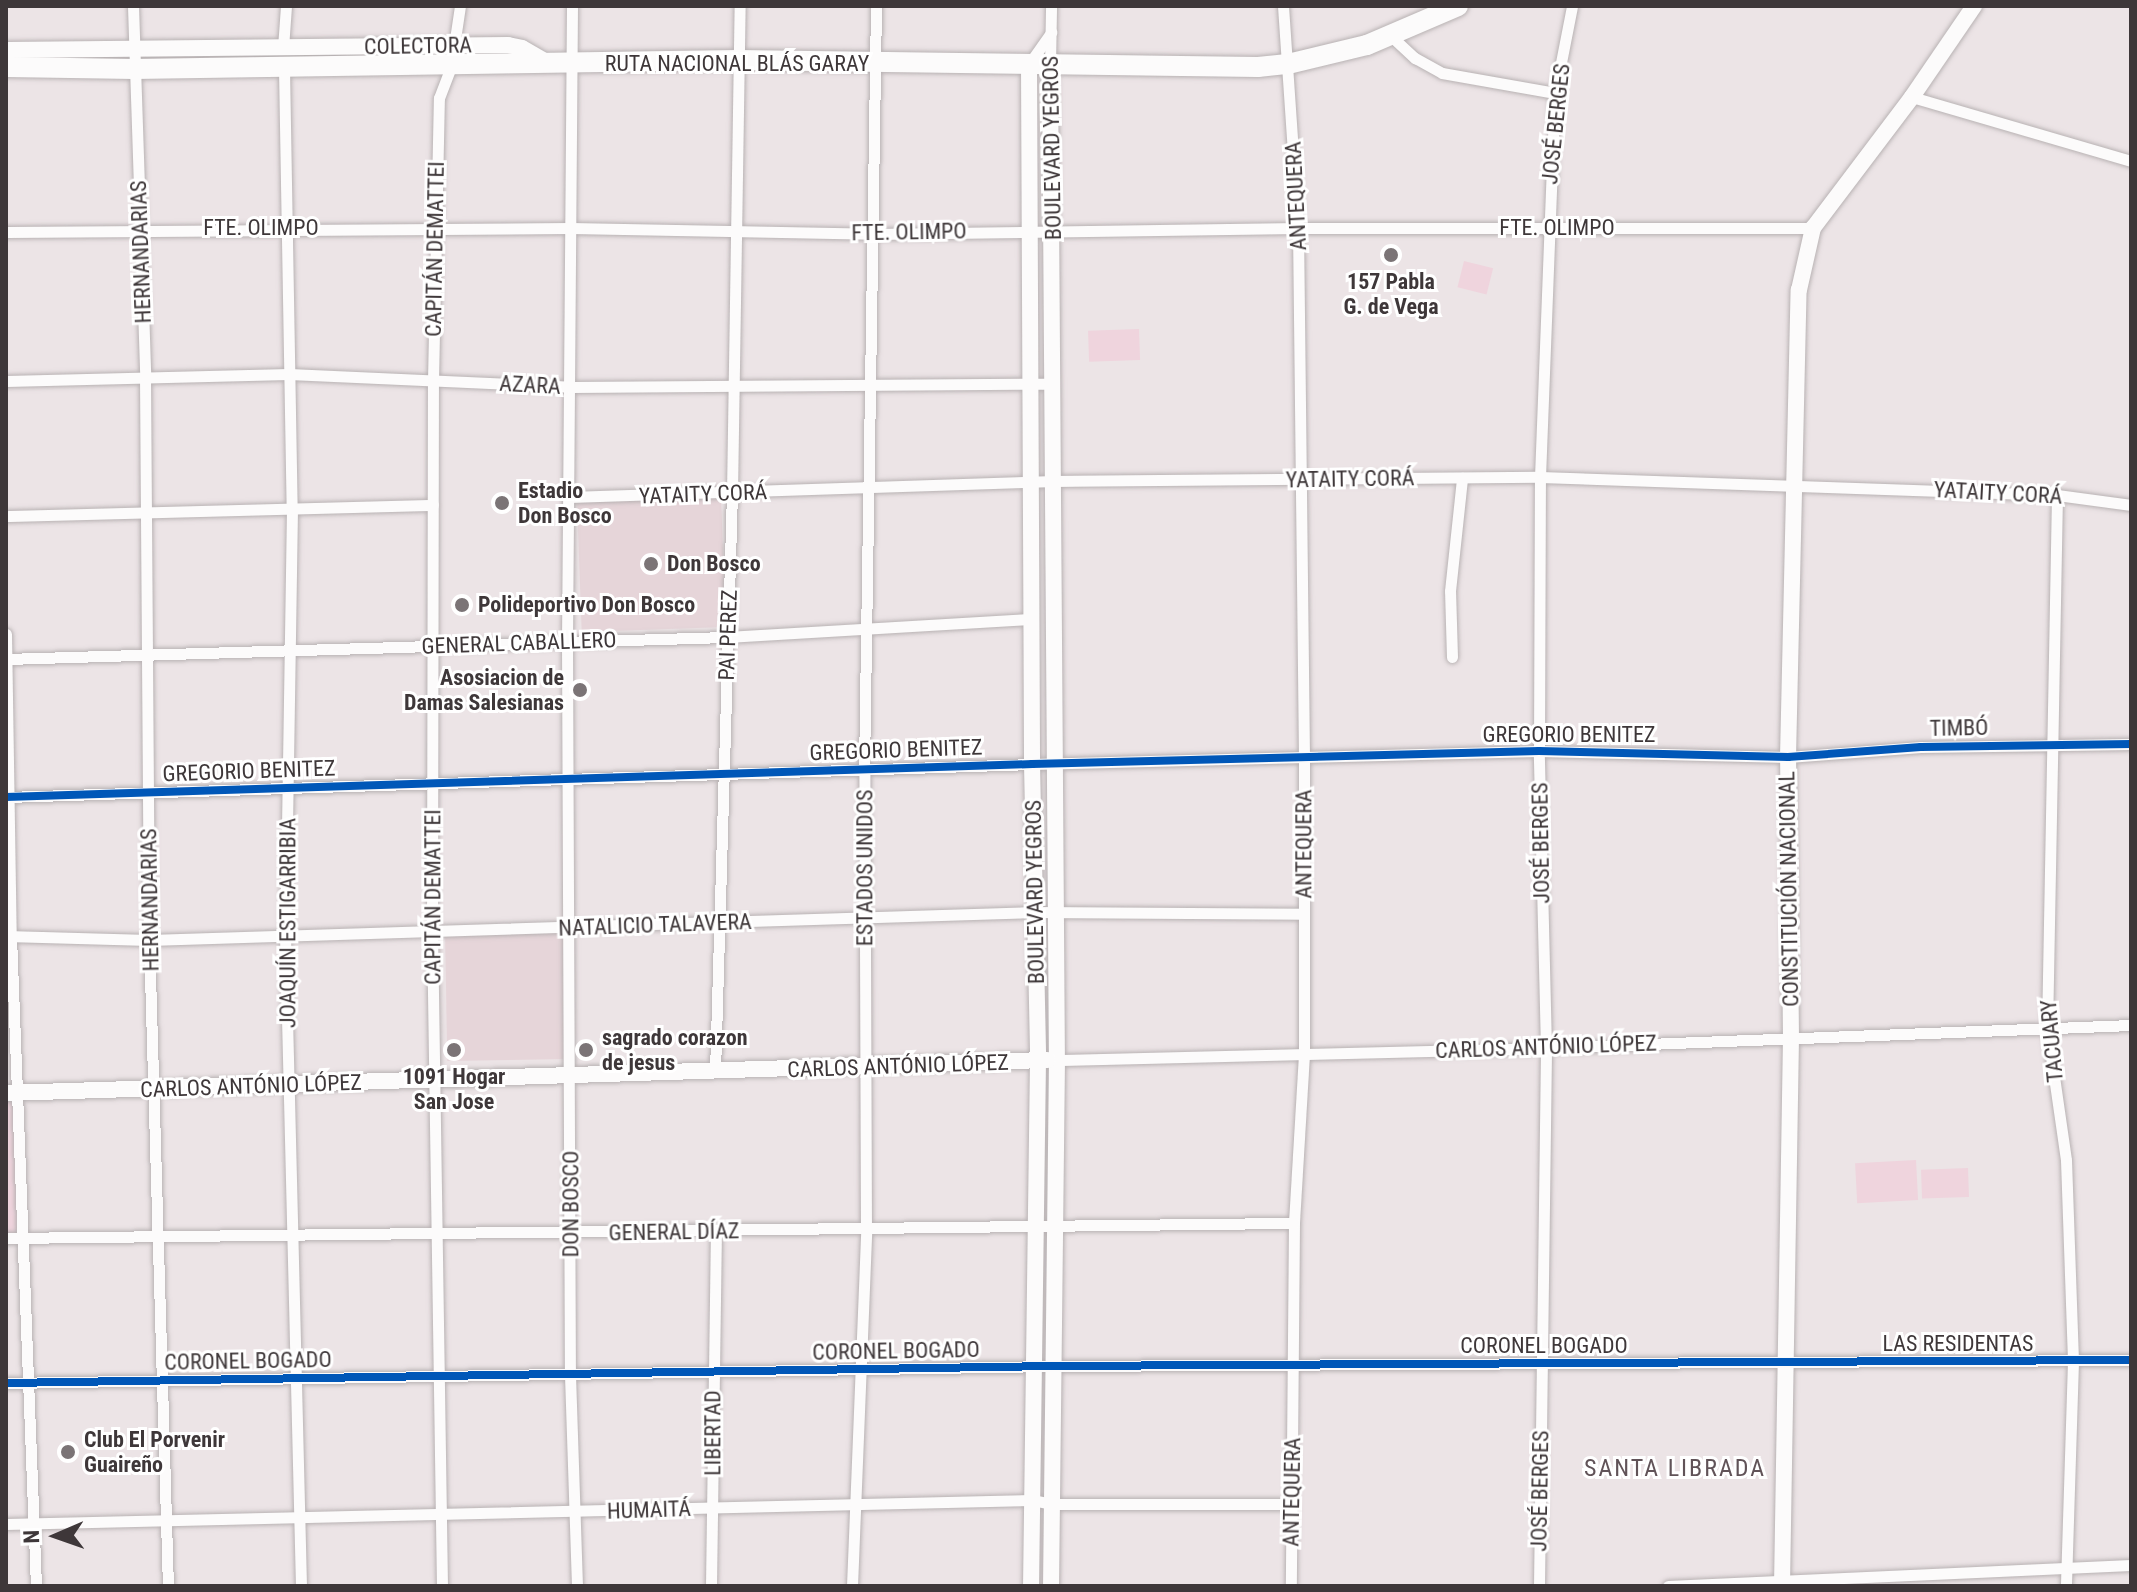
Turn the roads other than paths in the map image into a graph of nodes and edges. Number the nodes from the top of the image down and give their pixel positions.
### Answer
1 (133, 6) edge
2 (286, 6) edge
3 (460, 6) edge
4 (572, 6) edge
5 (740, 6) edge
6 (876, 6) edge
7 (1051, 6) edge
8 (1283, 6) edge
9 (1458, 6) edge
10 (1572, 6) edge
11 (1974, 6) edge
12 (1051, 31) junction
13 (1391, 36) junction
14 (6, 50) edge
15 (452, 56) junction
16 (284, 58) junction
17 (134, 60) junction
18 (738, 60) junction
19 (571, 64) junction
20 (873, 64) junction
21 (1288, 64) junction
22 (1029, 65) junction
23 (1050, 66) junction
24 (6, 67) edge
25 (1555, 93) junction
26 (1912, 97) junction
27 (2131, 161) edge
28 (285, 228) junction
29 (571, 228) junction
30 (1298, 228) junction
31 (1547, 228) junction
32 (1813, 228) junction
33 (140, 229) junction
34 (435, 230) junction
35 (1032, 230) junction
36 (735, 231) junction
37 (1053, 231) junction
38 (6, 232) edge
39 (873, 234) junction
40 (289, 374) junction
41 (145, 377) junction
42 (433, 380) junction
43 (6, 381) edge
44 (1032, 383) junction
45 (1054, 384) junction
46 (872, 385) junction
47 (733, 386) junction
48 (571, 387) junction
49 (1540, 477) junction
50 (1462, 478) junction
51 (1302, 479) junction
52 (1054, 481) junction
53 (1032, 484) junction
54 (1795, 485) junction
55 (870, 489) junction
56 (732, 493) junction
57 (2057, 495) junction
58 (569, 497) junction
59 (433, 505) junction
60 (2131, 505) edge
61 (292, 509) junction
62 (146, 513) junction
63 (6, 516) edge
64 (1032, 619) junction
65 (867, 631) junction
66 (6, 634) edge
67 (728, 637) junction
68 (567, 642) junction
69 (433, 646) junction
70 (290, 649) junction
71 (147, 652) junction
72 (1452, 657) dead end
73 (6, 659) edge
74 (2131, 744) edge
75 (2053, 745) junction
76 (1539, 751) junction
77 (1304, 757) junction
78 (1788, 757) junction
79 (1032, 764) junction
80 (1056, 764) junction
81 (864, 769) junction
82 (724, 774) junction
83 (569, 779) junction
84 (432, 783) junction
85 (289, 788) junction
86 (148, 793) junction
87 (7, 797) edge
88 (1036, 912) junction
89 (1056, 912) junction
90 (1304, 914) junction
91 (865, 918) junction
92 (719, 923) junction
93 (568, 927) junction
94 (432, 931) junction
95 (9, 936) edge
96 (285, 936) junction
97 (149, 940) junction
98 (2131, 1025) edge
99 (2047, 1028) junction
100 (1791, 1038) junction
101 (1546, 1048) junction
102 (1304, 1054) junction
103 (1038, 1060) junction
104 (1057, 1060) junction
105 (864, 1068) junction
106 (715, 1072) junction
107 (570, 1076) junction
108 (436, 1080) junction
109 (289, 1085) junction
110 (155, 1088) junction
111 (12, 1093) edge
112 (1294, 1223) junction
113 (1036, 1227) junction
114 (1055, 1227) junction
115 (866, 1230) junction
116 (716, 1232) junction
117 (572, 1233) junction
118 (437, 1235) junction
119 (292, 1236) junction
120 (6, 1238) edge
121 (23, 1238) junction
122 (159, 1239) junction
123 (2131, 1360) edge
124 (2073, 1361) junction
125 (1786, 1363) junction
126 (1542, 1364) junction
127 (1053, 1366) junction
128 (1293, 1366) junction
129 (1034, 1367) junction
130 (862, 1370) junction
131 (713, 1371) junction
132 (570, 1375) junction
133 (439, 1377) junction
134 (296, 1379) junction
135 (163, 1380) junction
136 (28, 1382) junction
137 (6, 1383) edge
138 (1032, 1500) junction
139 (1052, 1504) junction
140 (1292, 1504) junction
141 (856, 1505) junction
142 (712, 1508) junction
143 (574, 1512) junction
144 (441, 1515) junction
145 (299, 1518) junction
146 (168, 1520) junction
147 (34, 1523) junction
148 (6, 1524) edge
149 (2131, 1565) edge
150 (2067, 1567) junction
151 (1782, 1583) edge
152 (36, 1586) edge
153 (168, 1586) edge
154 (301, 1586) edge
155 (442, 1586) edge
156 (577, 1586) edge
157 (711, 1586) edge
158 (852, 1586) edge
159 (1031, 1586) edge
160 (1051, 1586) edge
161 (1291, 1586) edge
162 (1539, 1586) edge
163 (1668, 1586) edge
164 (2066, 1586) edge

1 - 17 street, HERNANDARIAS
2 - 16 street, JOAQUÍN ESTIGARRIBIA
3 - 15 street, CAPITÁN DEMATTEI
4 - 19 street, DON BOSCO
5 - 18 street, PAI PEREZ
6 - 20 street, ESTADOS UNIDOS
7 - 12 street
8 - 21 street, ANTEQUERA
9 - 13 highway, RUTA NACIONAL BLÁS GARAY
10 - 25 street, JOSÉ BERGES
11 - 26 main road, CONSTITUCIÓN NACIONAL
12 - 22 street, BOULEVARD YEGROS
12 - 23 street, BOULEVARD YEGROS
13 - 21 highway, RUTA NACIONAL BLÁS GARAY
13 - 25 street
14 - 17 main road
15 - 16 highway, RUTA NACIONAL BLÁS GARAY
15 - 19 highway, RUTA NACIONAL BLÁS GARAY
15 - 34 street, CAPITÁN DEMATTEI
16 - 17 highway, RUTA NACIONAL BLÁS GARAY
16 - 28 street, JOAQUÍN ESTIGARRIBIA
17 - 24 highway, RUTA NACIONAL BLÁS GARAY
17 - 33 street, HERNANDARIAS
18 - 19 highway, RUTA NACIONAL BLÁS GARAY
18 - 20 highway, RUTA NACIONAL BLÁS GARAY
18 - 36 street, PAI PEREZ
19 - 29 street, DON BOSCO
20 - 22 highway, RUTA NACIONAL BLÁS GARAY
20 - 39 street, ESTADOS UNIDOS
21 - 23 highway, RUTA NACIONAL BLÁS GARAY
21 - 30 street, ANTEQUERA
22 - 23 highway, RUTA NACIONAL BLÁS GARAY
22 - 35 main road, BOULEVARD YEGROS
23 - 37 main road, BOULEVARD YEGROS
25 - 31 street, JOSÉ BERGES
26 - 27 street
26 - 32 main road, CONSTITUCIÓN NACIONAL
28 - 33 street, FTE. OLIMPO
28 - 34 street, FTE. OLIMPO
28 - 40 street, JOAQUÍN ESTIGARRIBIA
29 - 34 street, FTE. OLIMPO
29 - 36 street, FTE. OLIMPO
29 - 48 street, DON BOSCO
30 - 31 street, FTE. OLIMPO
30 - 37 street, FTE. OLIMPO
30 - 51 street, ANTEQUERA
31 - 32 street, FTE. OLIMPO
31 - 49 street, JOSÉ BERGES
32 - 54 main road, CONSTITUCIÓN NACIONAL
33 - 38 street, FTE. OLIMPO
33 - 41 street, HERNANDARIAS
34 - 42 street, CAPITÁN DEMATTEI
35 - 37 street, FTE. OLIMPO
35 - 39 street, FTE. OLIMPO
35 - 44 main road, BOULEVARD YEGROS
36 - 39 street, FTE. OLIMPO
36 - 47 street, PAI PEREZ
37 - 45 main road, BOULEVARD YEGROS
39 - 46 street, ESTADOS UNIDOS
40 - 41 street, AZARA
40 - 42 street, AZARA
40 - 61 street, JOAQUÍN ESTIGARRIBIA
41 - 43 street, AZARA
41 - 62 street, HERNANDARIAS
42 - 48 street, AZARA
42 - 59 street, CAPITÁN DEMATTEI
44 - 45 street, AZARA
44 - 46 street, AZARA
44 - 53 main road, BOULEVARD YEGROS
45 - 52 main road, BOULEVARD YEGROS
46 - 47 street, AZARA
46 - 55 street, ESTADOS UNIDOS
47 - 48 street, AZARA
47 - 56 street, PAI PEREZ
48 - 58 street, DON BOSCO
49 - 50 street, YATAITY CORÁ
49 - 54 street, YATAITY CORÁ
49 - 76 street, JOSÉ BERGES
50 - 51 street, YATAITY CORÁ
50 - 72 street
51 - 52 street, YATAITY CORÁ
51 - 77 street, ANTEQUERA
52 - 53 street, YATAITY CORÁ
52 - 80 main road, BOULEVARD YEGROS
53 - 55 street, YATAITY CORÁ
53 - 64 main road, BOULEVARD YEGROS
54 - 57 street, YATAITY CORÁ
54 - 78 main road, CONSTITUCIÓN NACIONAL
55 - 56 street, YATAITY CORÁ
55 - 65 street, ESTADOS UNIDOS
56 - 58 street, YATAITY CORÁ
56 - 67 street, PAI PEREZ
57 - 60 street, YATAITY CORÁ
57 - 75 street, TACUARY
58 - 68 street, DON BOSCO
59 - 61 street
59 - 69 street, CAPITÁN DEMATTEI
61 - 62 street
61 - 70 street, JOAQUÍN ESTIGARRIBIA
62 - 63 street
62 - 71 street, HERNANDARIAS
64 - 65 street, GENERAL CABALLERO
64 - 79 main road, BOULEVARD YEGROS
65 - 67 street, GENERAL CABALLERO
65 - 81 street, ESTADOS UNIDOS
66 - 73 street
67 - 68 street, GENERAL CABALLERO
67 - 82 street, PAI PEREZ
68 - 69 street, GENERAL CABALLERO
68 - 83 street, DON BOSCO
69 - 70 street, GENERAL CABALLERO
69 - 84 street, CAPITÁN DEMATTEI
70 - 71 street, GENERAL CABALLERO
70 - 85 street, JOAQUÍN ESTIGARRIBIA
71 - 73 street, GENERAL CABALLERO
71 - 86 street, HERNANDARIAS
73 - 87 street
74 - 75 street, TIMBÓ
75 - 78 street, TIMBÓ
75 - 99 street, TACUARY
76 - 77 street, GREGORIO BENITEZ
76 - 78 street, GREGORIO BENITEZ
76 - 101 street, JOSÉ BERGES
77 - 80 street, GREGORIO BENITEZ
77 - 90 street, ANTEQUERA
78 - 100 main road, CONSTITUCIÓN NACIONAL
79 - 80 street, GREGORIO BENITEZ
79 - 81 street, GREGORIO BENITEZ
79 - 88 main road, BOULEVARD YEGROS
80 - 89 main road, BOULEVARD YEGROS
81 - 82 street, GREGORIO BENITEZ
81 - 91 street, ESTADOS UNIDOS
82 - 83 street, GREGORIO BENITEZ
82 - 92 street, PAI PEREZ
83 - 84 street, GREGORIO BENITEZ
83 - 93 street, DON BOSCO
84 - 85 street, GREGORIO BENITEZ
84 - 94 street, CAPITÁN DEMATTEI
85 - 86 street, GREGORIO BENITEZ
85 - 96 street, JOAQUÍN ESTIGARRIBIA
86 - 87 street, GREGORIO BENITEZ
86 - 97 street, HERNANDARIAS
87 - 95 street
88 - 89 street, NATALICIO TALAVERA
88 - 91 street, NATALICIO TALAVERA
88 - 103 main road, BOULEVARD YEGROS
89 - 90 street, NATALICIO TALAVERA
89 - 104 main road, BOULEVARD YEGROS
90 - 102 street, ANTEQUERA
91 - 92 street, NATALICIO TALAVERA
91 - 105 street, ESTADOS UNIDOS
92 - 93 street, NATALICIO TALAVERA
92 - 106 street, PAI PEREZ
93 - 94 street, NATALICIO TALAVERA
93 - 107 street, DON BOSCO
94 - 96 street, NATALICIO TALAVERA
94 - 108 street, CAPITÁN DEMATTEI
95 - 97 street, NATALICIO TALAVERA
95 - 111 street
96 - 97 street, NATALICIO TALAVERA
96 - 109 street, JOAQUÍN ESTIGARRIBIA
97 - 110 street, HERNANDARIAS
98 - 99 street, CARLOS ANTÓNIO LÓPEZ
99 - 100 street, CARLOS ANTÓNIO LÓPEZ
99 - 124 street, TACUARY
100 - 101 street, CARLOS ANTÓNIO LÓPEZ
100 - 125 main road, CONSTITUCIÓN NACIONAL
101 - 102 street, CARLOS ANTÓNIO LÓPEZ
101 - 126 street, JOSÉ BERGES
102 - 104 street, CARLOS ANTÓNIO LÓPEZ
102 - 112 street, ANTEQUERA
103 - 104 main road, CARLOS ANTÓNIO LÓPEZ
103 - 105 main road, CARLOS ANTÓNIO LÓPEZ
103 - 113 main road, BOULEVARD YEGROS
104 - 114 main road, BOULEVARD YEGROS
105 - 106 main road, CARLOS ANTÓNIO LÓPEZ
105 - 115 street, ESTADOS UNIDOS
106 - 107 main road, CARLOS ANTÓNIO LÓPEZ
107 - 108 main road, CARLOS ANTÓNIO LÓPEZ
107 - 117 street, DON BOSCO
108 - 109 main road, CARLOS ANTÓNIO LÓPEZ
108 - 118 street, CAPITÁN DEMATTEI
109 - 110 main road, CARLOS ANTÓNIO LÓPEZ
109 - 119 street, JOAQUÍN ESTIGARRIBIA
110 - 111 main road, CARLOS ANTÓNIO LÓPEZ
110 - 122 street, HERNANDARIAS
111 - 121 street
112 - 114 street, GENERAL DÍAZ
112 - 128 street, ANTEQUERA
113 - 114 street, GENERAL DÍAZ
113 - 115 street, GENERAL DÍAZ
113 - 129 main road, BOULEVARD YEGROS
114 - 127 main road, BOULEVARD YEGROS
115 - 116 street, GENERAL DÍAZ
115 - 130 street, ESTADOS UNIDOS
116 - 117 street, GENERAL DÍAZ
116 - 131 street, LIBERTAD
117 - 118 street, GENERAL DÍAZ
117 - 132 street, DON BOSCO
118 - 119 street, GENERAL DÍAZ
118 - 133 street, CAPITÁN DEMATTEI
119 - 122 street, GENERAL DÍAZ
119 - 134 street, JOAQUÍN ESTIGARRIBIA
120 - 121 street, GENERAL DÍAZ
121 - 122 street, GENERAL DÍAZ
121 - 136 street
122 - 135 street, HERNANDARIAS
123 - 124 street, LAS RESIDENTAS
124 - 125 street, LAS RESIDENTAS
124 - 150 street, TACUARY
125 - 126 street, CORONEL BOGADO
125 - 151 main road, CONSTITUCIÓN NACIONAL
126 - 128 street, CORONEL BOGADO
126 - 162 street, JOSÉ BERGES
127 - 128 street, CORONEL BOGADO
127 - 129 street, CORONEL BOGADO
127 - 139 main road, BOULEVARD YEGROS
128 - 140 street, ANTEQUERA
129 - 130 street, CORONEL BOGADO
129 - 138 main road, BOULEVARD YEGROS
130 - 131 street, CORONEL BOGADO
130 - 141 street, ESTADOS UNIDOS
131 - 132 street, CORONEL BOGADO
131 - 142 street, LIBERTAD
132 - 133 street, CORONEL BOGADO
132 - 143 street, DON BOSCO
133 - 134 street, CORONEL BOGADO
133 - 144 street, CAPITÁN DEMATTEI
134 - 135 street, CORONEL BOGADO
134 - 145 street, JOAQUÍN ESTIGARRIBIA
135 - 136 street, CORONEL BOGADO
135 - 146 street, HERNANDARIAS
136 - 137 street, CORONEL BOGADO
136 - 147 street
138 - 139 street, HUMAITÁ
138 - 141 street, HUMAITÁ
138 - 159 main road, BOULEVARD YEGROS
139 - 140 street, HUMAITÁ
139 - 160 main road, BOULEVARD YEGROS
140 - 161 street, ANTEQUERA
141 - 142 street, HUMAITÁ
141 - 158 street, ESTADOS UNIDOS
142 - 143 street, HUMAITÁ
142 - 157 street, LIBERTAD
143 - 144 street, HUMAITÁ
143 - 156 street, DON BOSCO
144 - 145 street, HUMAITÁ
144 - 155 street, CAPITÁN DEMATTEI
145 - 146 street, HUMAITÁ
145 - 154 street, JOAQUÍN ESTIGARRIBIA
146 - 147 street, HUMAITÁ
146 - 153 street, HERNANDARIAS
147 - 148 street, HUMAITÁ
147 - 152 street
149 - 150 street
150 - 151 street
150 - 164 street, TACUARY
151 - 163 street

